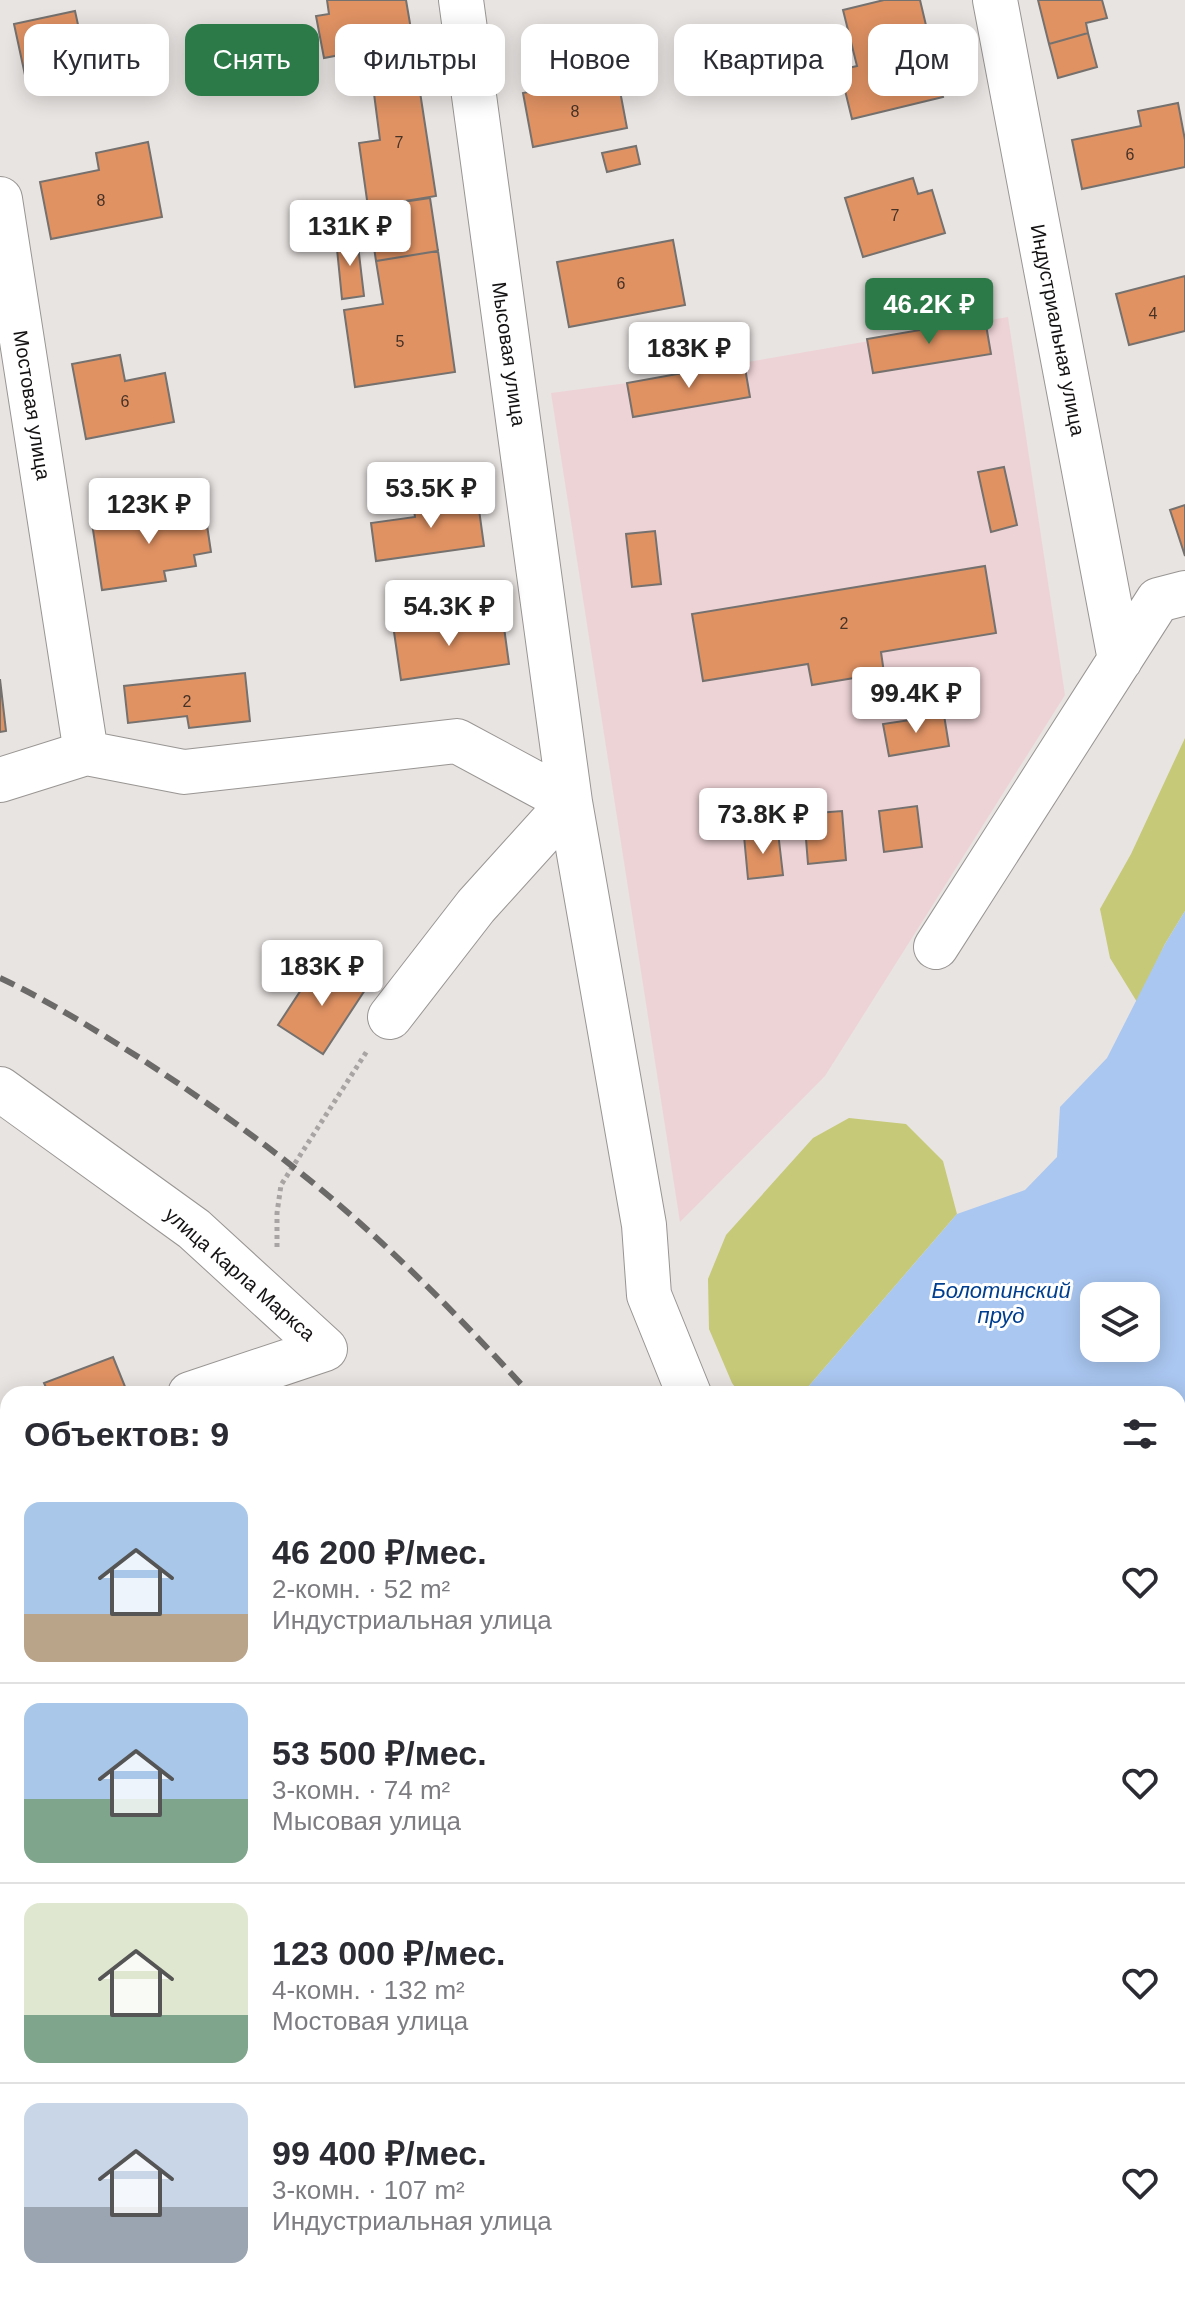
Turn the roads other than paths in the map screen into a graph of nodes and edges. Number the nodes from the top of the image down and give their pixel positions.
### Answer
1 (461, 0) edge
2 (995, 0) edge
3 (0, 199) edge
4 (1185, 593) edge
5 (1120, 660) junction
6 (86, 753) junction
7 (0, 780) edge
8 (570, 802) junction
9 (936, 947) dead end
10 (390, 1017) road end
11 (0, 1089) edge
12 (214, 1386) edge
13 (686, 1386) edge

1 - 8 street, Мысовая улица
2 - 5 street, Индустриальная улица
3 - 6 street, Мостовая улица
4 - 5 street
5 - 9 street
6 - 7 street
6 - 8 street
8 - 10 street
8 - 13 street, Мысовая улица
11 - 12 street, улица Карла Маркса

